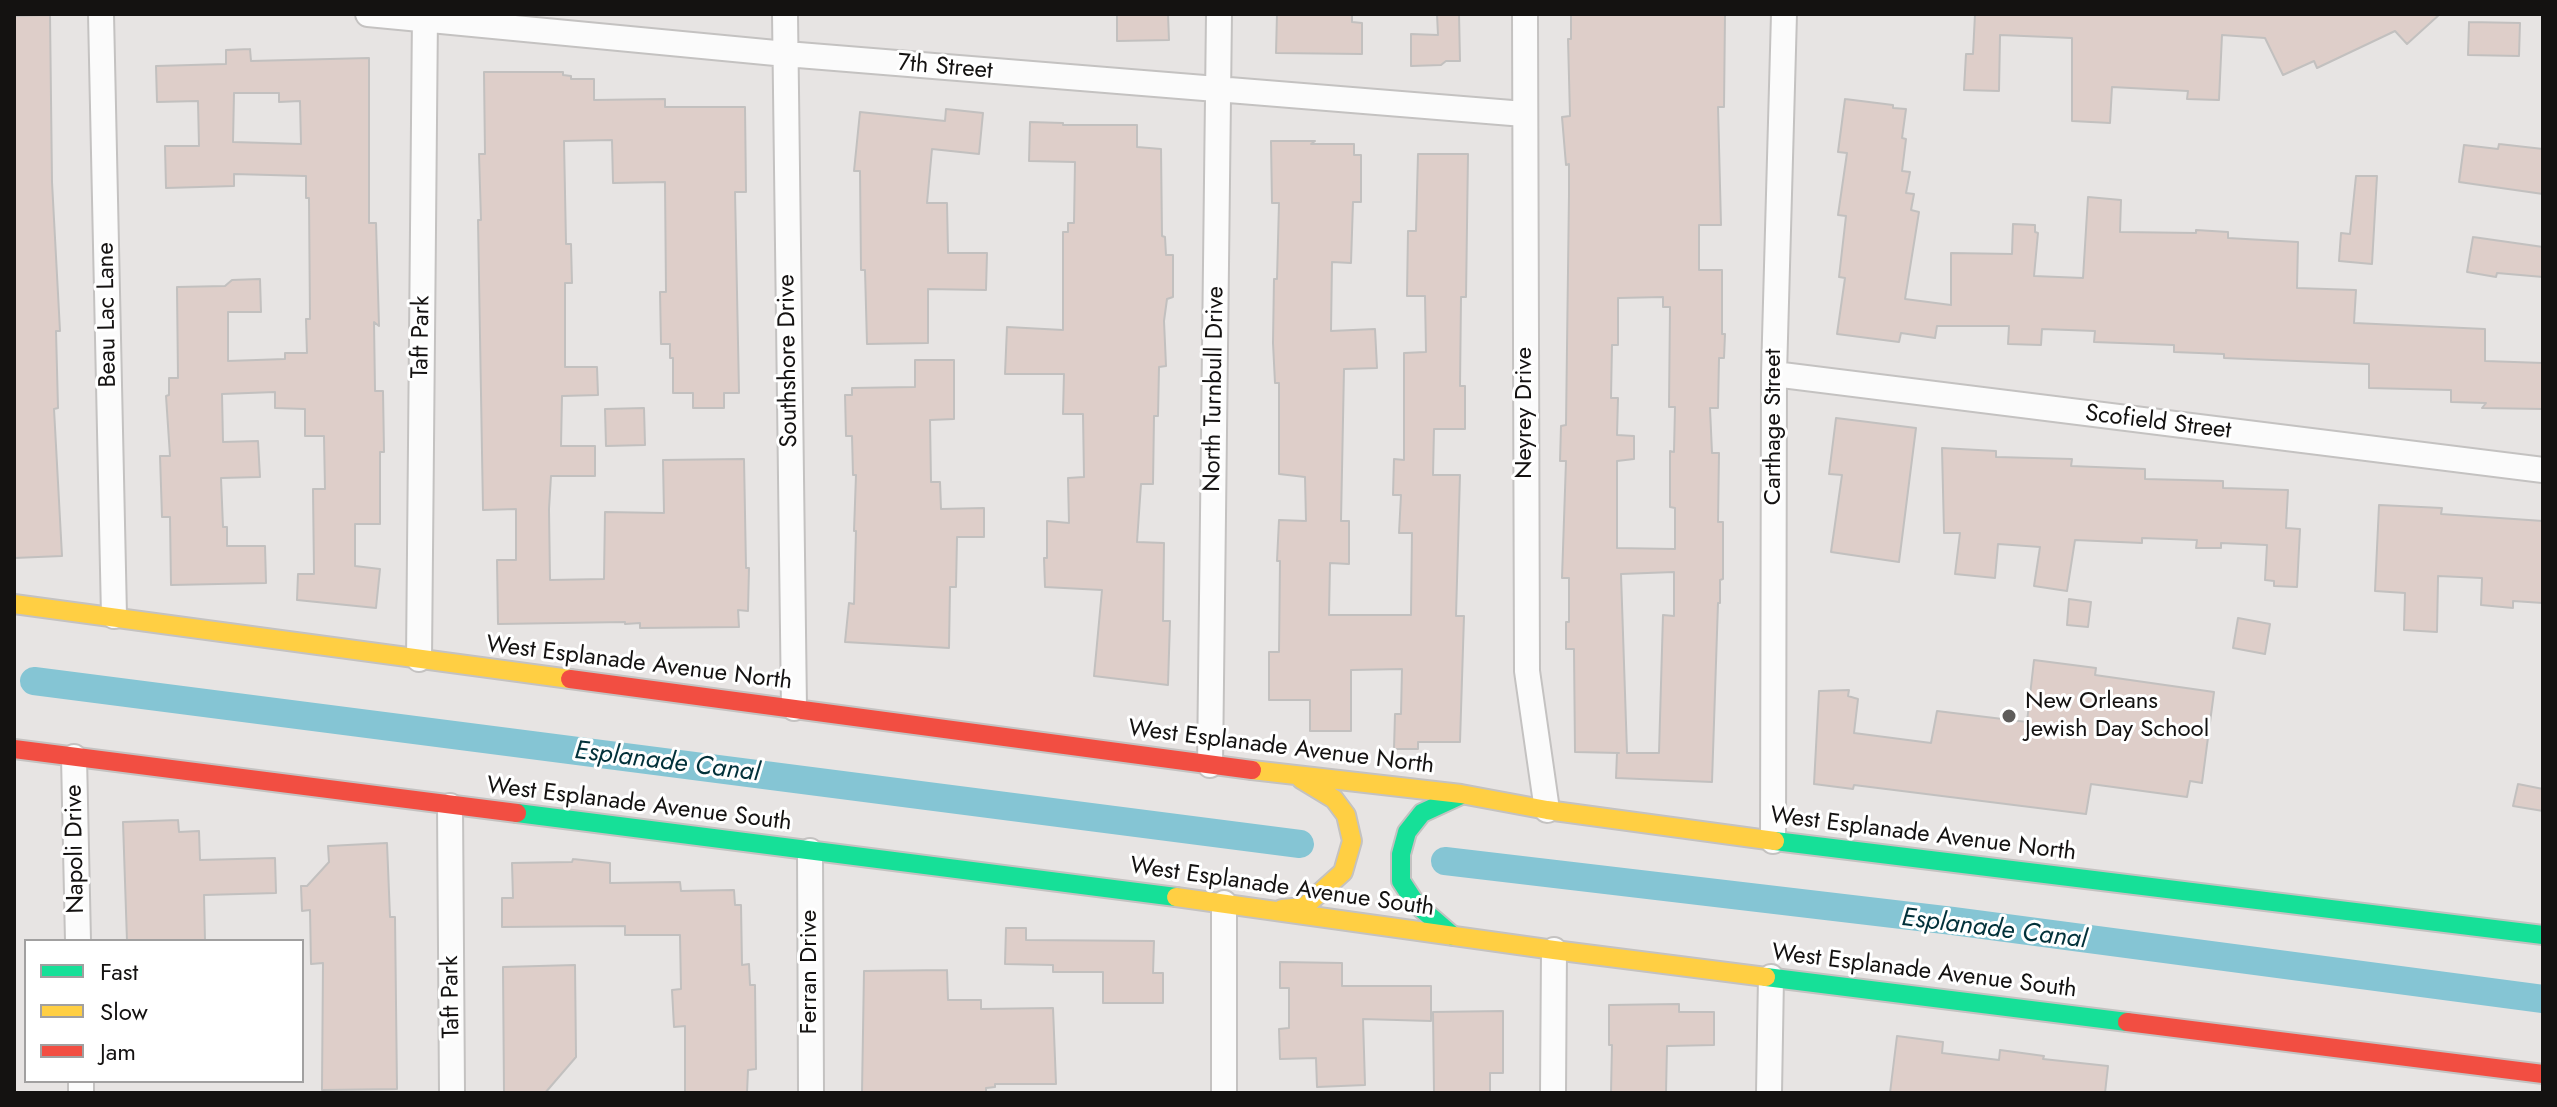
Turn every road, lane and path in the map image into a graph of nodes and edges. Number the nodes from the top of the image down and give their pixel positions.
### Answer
1 (101, 14) edge
2 (368, 14) edge
3 (785, 14) edge
4 (1219, 14) edge
5 (1525, 14) edge
6 (1784, 14) edge
7 (425, 17) edge
8 (786, 54) junction
9 (1219, 91) junction
10 (1524, 114) junction
11 (1774, 374) junction
12 (2543, 470) edge
13 (14, 604) edge
14 (67, 612) junction
15 (114, 616) junction
16 (27, 624) dead end
17 (419, 659) junction
18 (794, 708) junction
19 (14, 733) edge
20 (14, 749) edge
21 (42, 753) junction
22 (74, 757) junction
23 (1210, 765) junction
24 (1297, 776) junction
25 (1461, 794) junction
26 (450, 806) junction
27 (1547, 810) junction
28 (1773, 841) junction
29 (810, 851) junction
30 (1224, 903) junction
31 (1274, 910) junction
32 (2543, 935) edge
33 (1453, 936) junction
34 (78, 939) edge
35 (1554, 950) junction
36 (1771, 977) junction
37 (2543, 1074) edge
38 (452, 1093) edge
39 (811, 1093) edge
40 (1224, 1093) edge
41 (1553, 1093) edge
42 (1769, 1093) edge

1 - 15 street, Beau Lac Lane
2 - 7 street, 7th Street
3 - 8 street, Southshore Drive
4 - 9 street, North Turnbull Drive
5 - 10 street, Neyrey Drive
6 - 11 street, Carthage Street
7 - 8 street, 7th Street
7 - 17 street, Taft Park
8 - 9 street, 7th Street
8 - 18 street, Southshore Drive
9 - 10 street, 7th Street
9 - 23 street, North Turnbull Drive
10 - 27 street, Neyrey Drive
11 - 12 street, Scofield Street
11 - 28 street, Carthage Street
13 - 14 main road, West Esplanade Avenue North
14 - 15 main road, West Esplanade Avenue North
14 - 16 main road
15 - 17 main road, West Esplanade Avenue North
17 - 18 main road, West Esplanade Avenue North
18 - 23 main road, West Esplanade Avenue North
19 - 21 main road
20 - 21 main road, West Esplanade Avenue South
21 - 22 main road, West Esplanade Avenue South
22 - 26 main road, West Esplanade Avenue South
22 - 34 street, Napoli Drive
23 - 24 main road, West Esplanade Avenue North
24 - 25 main road, West Esplanade Avenue North
24 - 31 main road
25 - 27 main road, West Esplanade Avenue North
25 - 33 main road
26 - 29 main road, West Esplanade Avenue South
26 - 38 street, Taft Park
27 - 28 main road, West Esplanade Avenue North
28 - 32 main road, West Esplanade Avenue North
29 - 30 main road, West Esplanade Avenue South
29 - 39 street, Ferran Drive
30 - 31 main road, West Esplanade Avenue South
30 - 40 street
31 - 33 main road, West Esplanade Avenue South
33 - 35 main road, West Esplanade Avenue South
35 - 36 main road, West Esplanade Avenue South
35 - 41 street
36 - 37 main road, West Esplanade Avenue South
36 - 42 street

